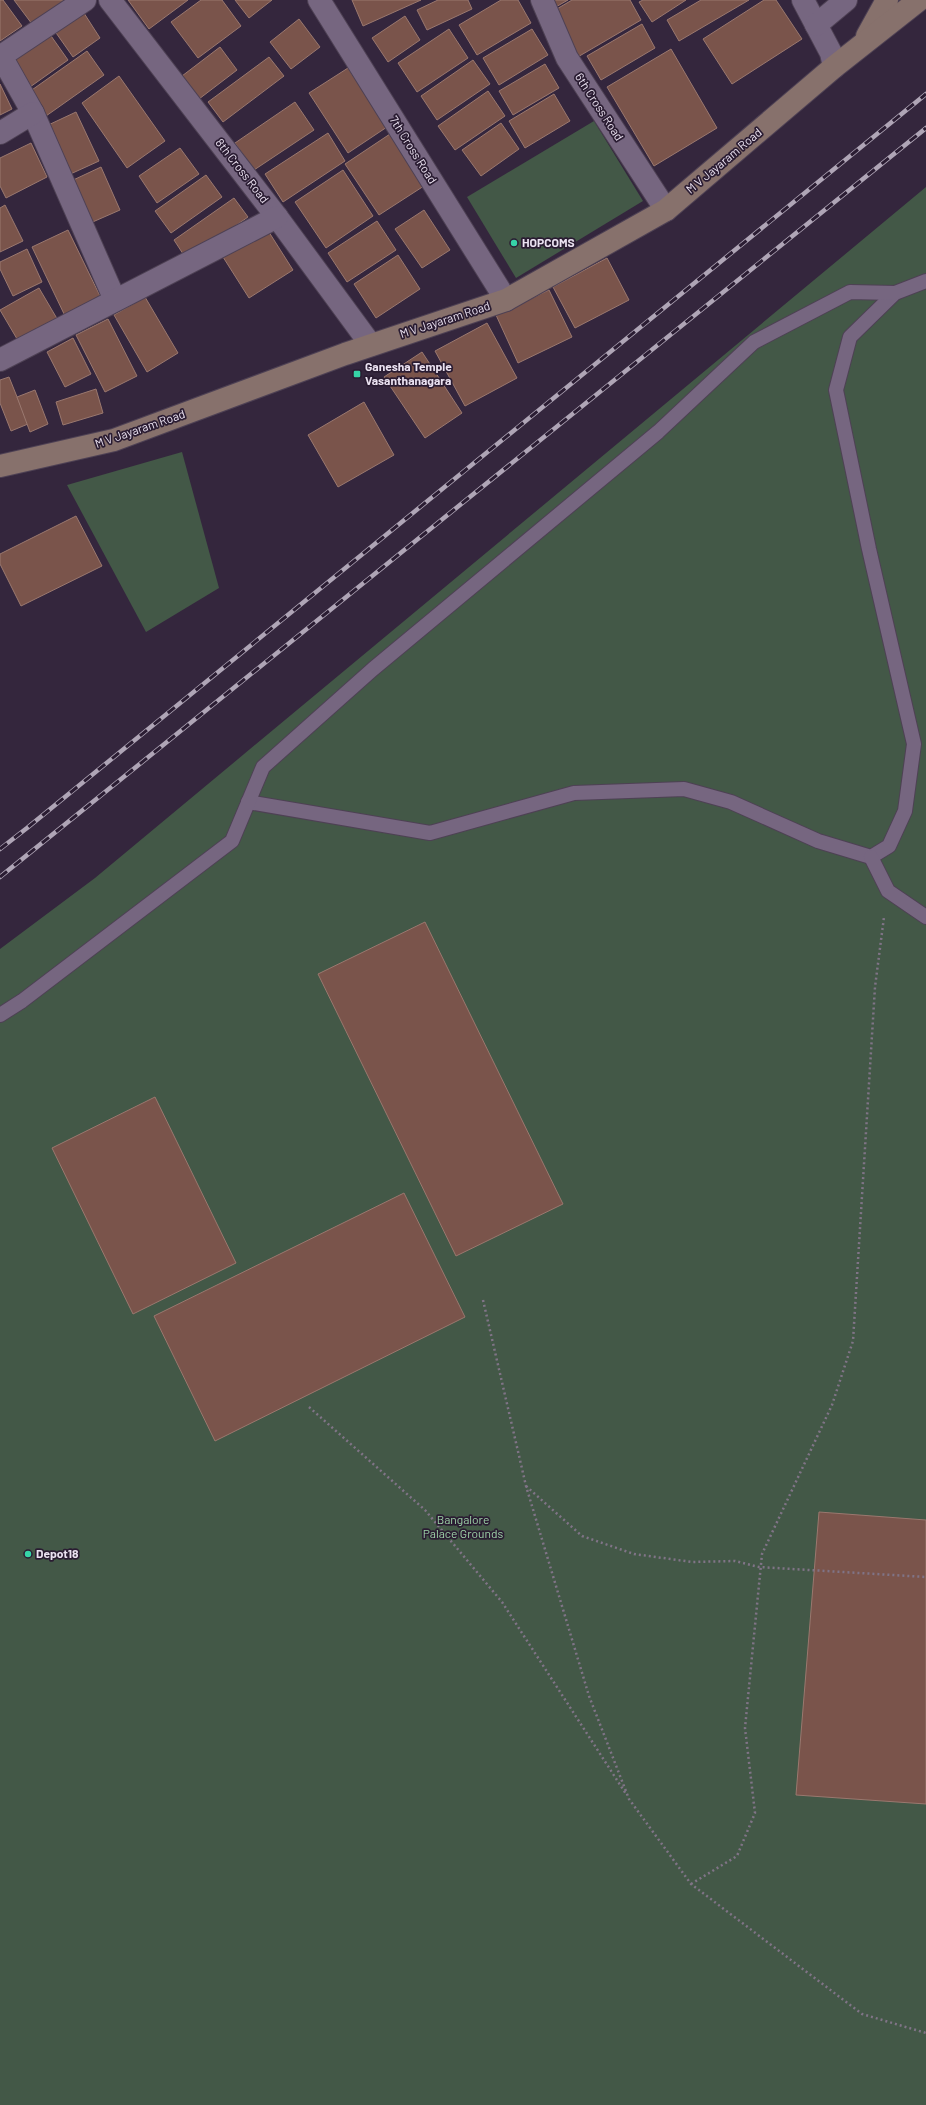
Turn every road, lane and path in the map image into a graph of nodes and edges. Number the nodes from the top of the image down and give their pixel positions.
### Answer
1 (85, 0) edge
2 (110, 0) edge
3 (319, 0) edge
4 (542, 0) edge
5 (802, 0) edge
6 (846, 0) edge
7 (887, 0) edge
8 (919, 0) edge
9 (816, 25) junction
10 (862, 45) junction
11 (0, 55) edge
12 (834, 67) junction
13 (33, 113) junction
14 (0, 132) edge
15 (666, 210) junction
16 (277, 217) junction
17 (926, 281) edge
18 (895, 293) junction
19 (115, 300) junction
20 (506, 300) junction
21 (371, 345) junction
22 (1, 356) edge
23 (0, 466) edge
24 (248, 802) junction
25 (870, 857) junction
26 (888, 891) junction
27 (926, 917) edge
28 (0, 1015) edge
29 (483, 1300) dead end
30 (309, 1407) dead end
31 (526, 1486) junction
32 (759, 1567) junction
33 (926, 1577) edge
34 (629, 1799) junction
35 (691, 1884) junction
36 (926, 2033) edge

1 - 11 street
2 - 16 street, 8th Cross Road
3 - 20 street, 7th Cross Road
4 - 15 street, 6th Cross Road
5 - 9 street
6 - 9 street
7 - 10 street
8 - 10 street, M V Jayaram Road
9 - 12 street
10 - 12 street, M V Jayaram Road
11 - 13 street
12 - 15 street, M V Jayaram Road
13 - 14 street
13 - 19 street
15 - 20 street, M V Jayaram Road
16 - 19 street
16 - 21 street, 8th Cross Road
17 - 18 lane
18 - 24 lane
18 - 25 lane
19 - 22 street
20 - 21 street, M V Jayaram Road
21 - 23 street, M V Jayaram Road
24 - 25 lane
24 - 28 lane
25 - 26 lane
26 - 27 lane
26 - 32 path
29 - 31 path
30 - 34 path
31 - 32 path
31 - 34 path
32 - 33 path
32 - 35 path
34 - 35 path
35 - 36 path

